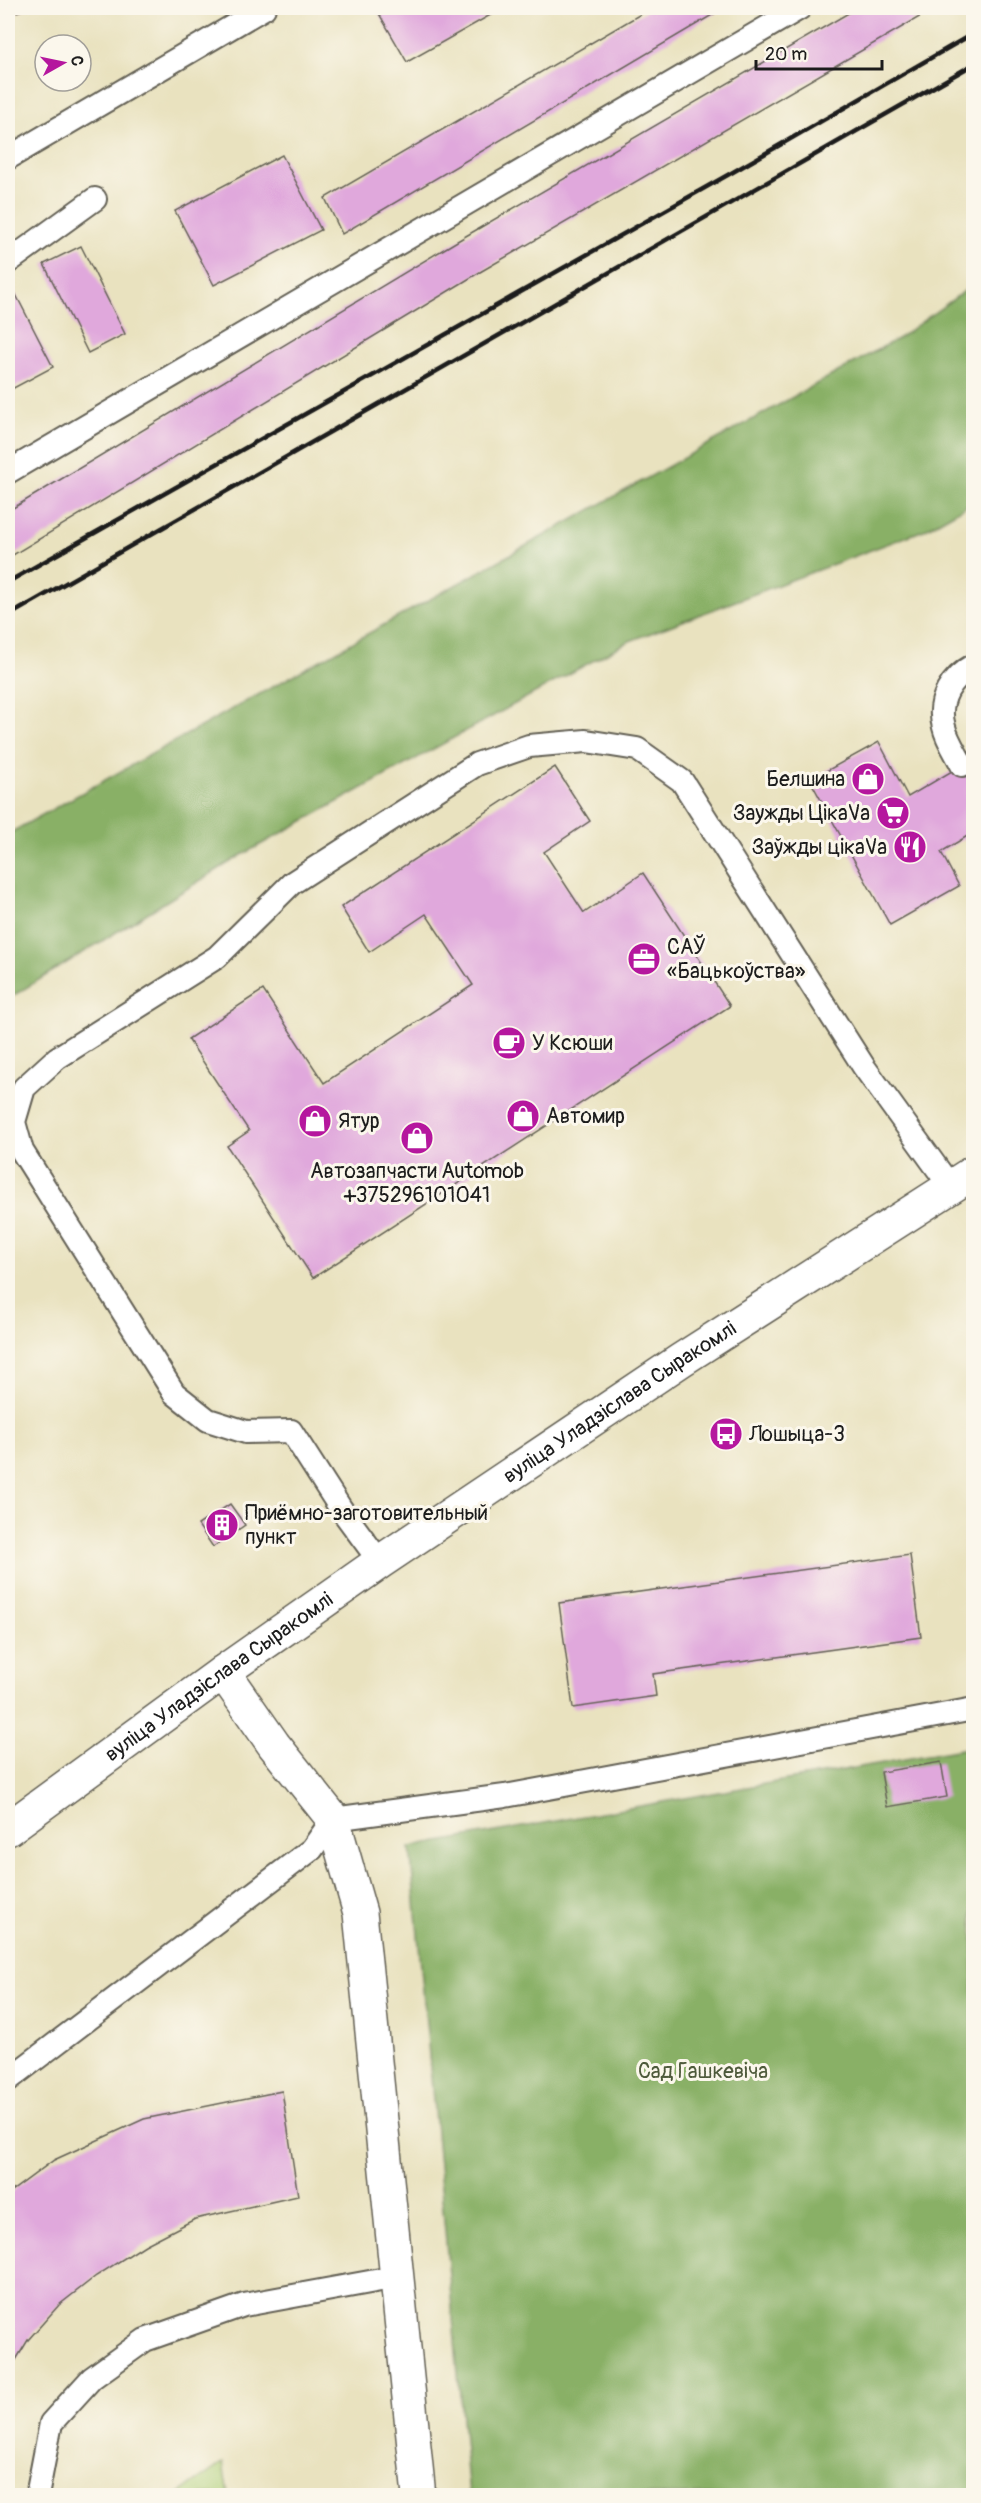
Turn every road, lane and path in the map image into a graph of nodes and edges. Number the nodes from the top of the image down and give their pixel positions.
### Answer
1 (264, 8) edge
2 (801, 8) edge
3 (8, 158) edge
4 (95, 199) dead end
5 (8, 262) edge
6 (8, 472) edge
7 (974, 664) edge
8 (962, 765) dead end
9 (962, 1179) edge
10 (380, 1562) junction
11 (223, 1672) junction
12 (974, 1708) edge
13 (333, 1819) junction
14 (8, 1829) edge
15 (8, 2080) edge
16 (397, 2277) junction
17 (37, 2496) edge
18 (419, 2496) edge

1 - 3 lane
2 - 6 lane
4 - 5 lane
7 - 8 lane
9 - 10 street, вуліца Уладзіслава Сыракомлі
9 - 10 lane
10 - 11 street, вуліца Уладзіслава Сыракомлі
11 - 13 street
11 - 14 street, вуліца Уладзіслава Сыракомлі
12 - 13 lane
13 - 15 lane
13 - 16 street
16 - 17 lane
16 - 18 street

